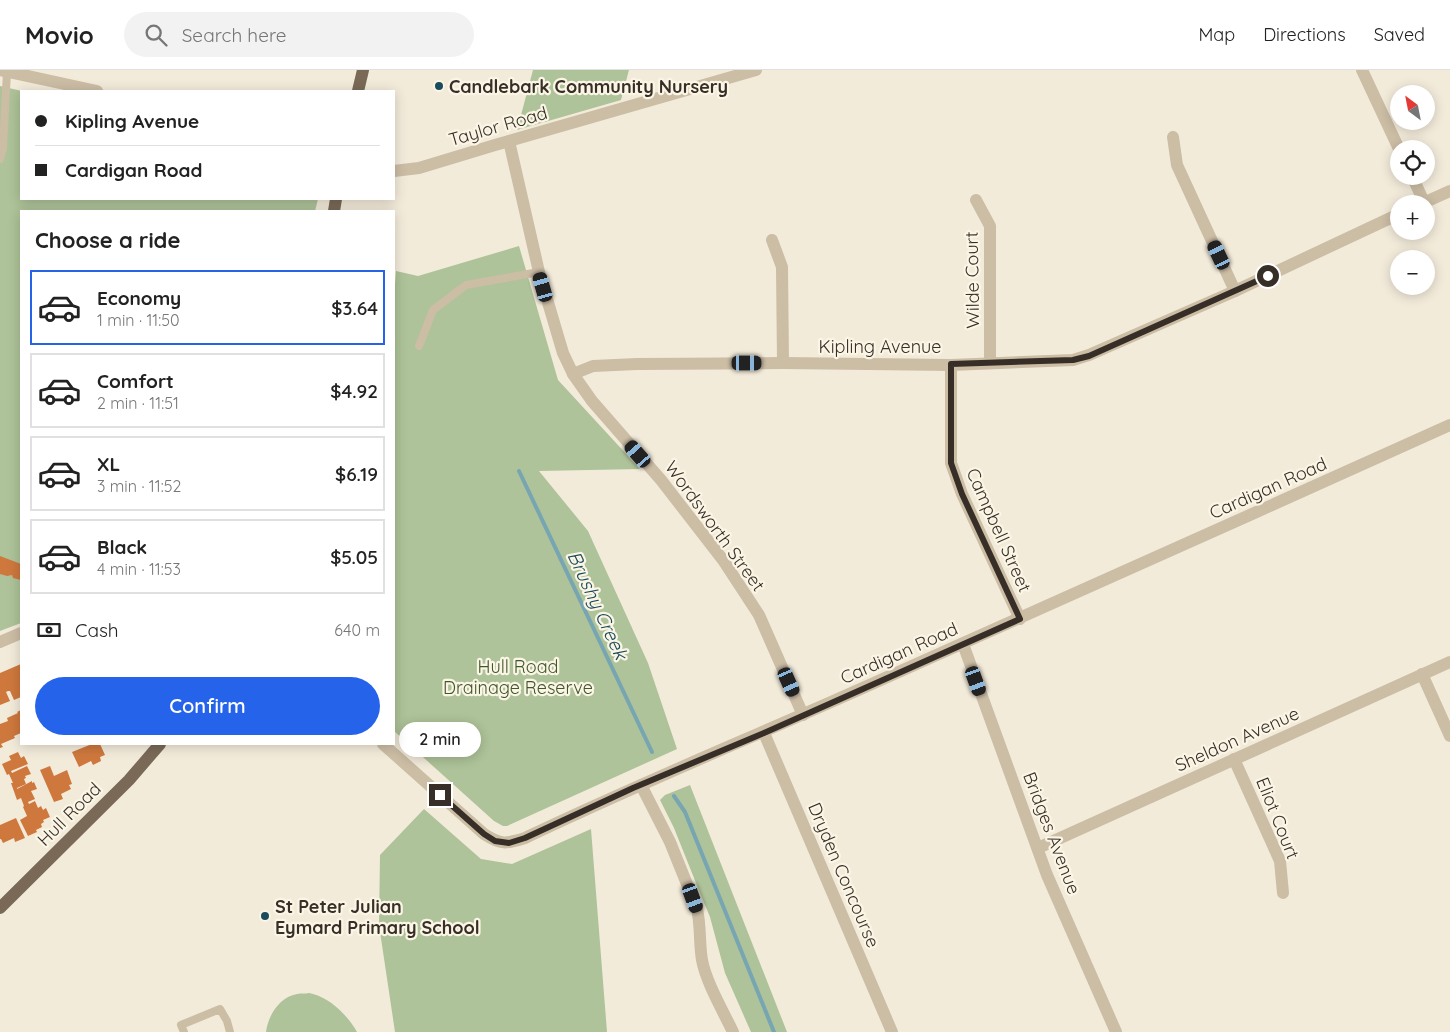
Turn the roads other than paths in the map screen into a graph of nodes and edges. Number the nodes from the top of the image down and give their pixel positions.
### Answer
1 (363, 70) edge
2 (1362, 70) edge
3 (4, 71) edge
4 (748, 71) edge
5 (92, 90) edge
6 (358, 90) edge
7 (1173, 137) dead end
8 (1395, 140) edge
9 (509, 141) junction
10 (0, 159) edge
11 (395, 171) edge
12 (1450, 191) edge
13 (1435, 197) edge
14 (976, 200) dead end
15 (1390, 218) edge
16 (772, 240) dead end
17 (539, 272) junction
18 (1235, 291) junction
19 (419, 346) dead end
20 (784, 363) junction
21 (990, 363) junction
22 (951, 364) junction
23 (573, 374) junction
24 (1450, 424) edge
25 (1020, 619) junction
26 (20, 634) edge
27 (0, 642) edge
28 (963, 644) junction
29 (1450, 662) edge
30 (1422, 674) junction
31 (803, 715) junction
32 (764, 733) junction
33 (1450, 736) edge
34 (159, 745) edge
35 (384, 745) edge
36 (1234, 759) junction
37 (641, 785) junction
38 (1038, 848) junction
39 (1284, 893) dead end
40 (0, 908) edge
41 (184, 1032) edge
42 (230, 1032) edge
43 (733, 1032) edge
44 (892, 1032) edge
45 (1116, 1032) edge

1 - 6 main road
2 - 8 street
3 - 5 street
3 - 10 lane
4 - 9 street, Taylor Road
7 - 18 street
9 - 11 street, Taylor Road
9 - 17 street
12 - 13 street
14 - 21 street, Wilde Court
15 - 18 street, Kipling Avenue
16 - 20 street
17 - 19 lane
17 - 23 street
18 - 21 street, Kipling Avenue
20 - 22 street, Kipling Avenue
20 - 23 street, Kipling Avenue
21 - 22 street, Kipling Avenue
22 - 25 street, Campbell Street
23 - 31 street, Wordsworth Street
24 - 25 street, Cardigan Road
25 - 28 street, Cardigan Road
26 - 27 street
28 - 31 street, Cardigan Road
28 - 38 street, Bridges Avenue
29 - 30 street, Sheldon Avenue
30 - 33 street
30 - 36 street, Sheldon Avenue
31 - 32 street, Cardigan Road
32 - 37 street, Cardigan Road
32 - 44 street, Dryden Concourse
34 - 40 main road, Hull Road
35 - 37 street, Cardigan Road
36 - 38 street, Sheldon Avenue
36 - 39 street, Eliot Court
37 - 43 street
38 - 45 street, Bridges Avenue
41 - 42 lane

